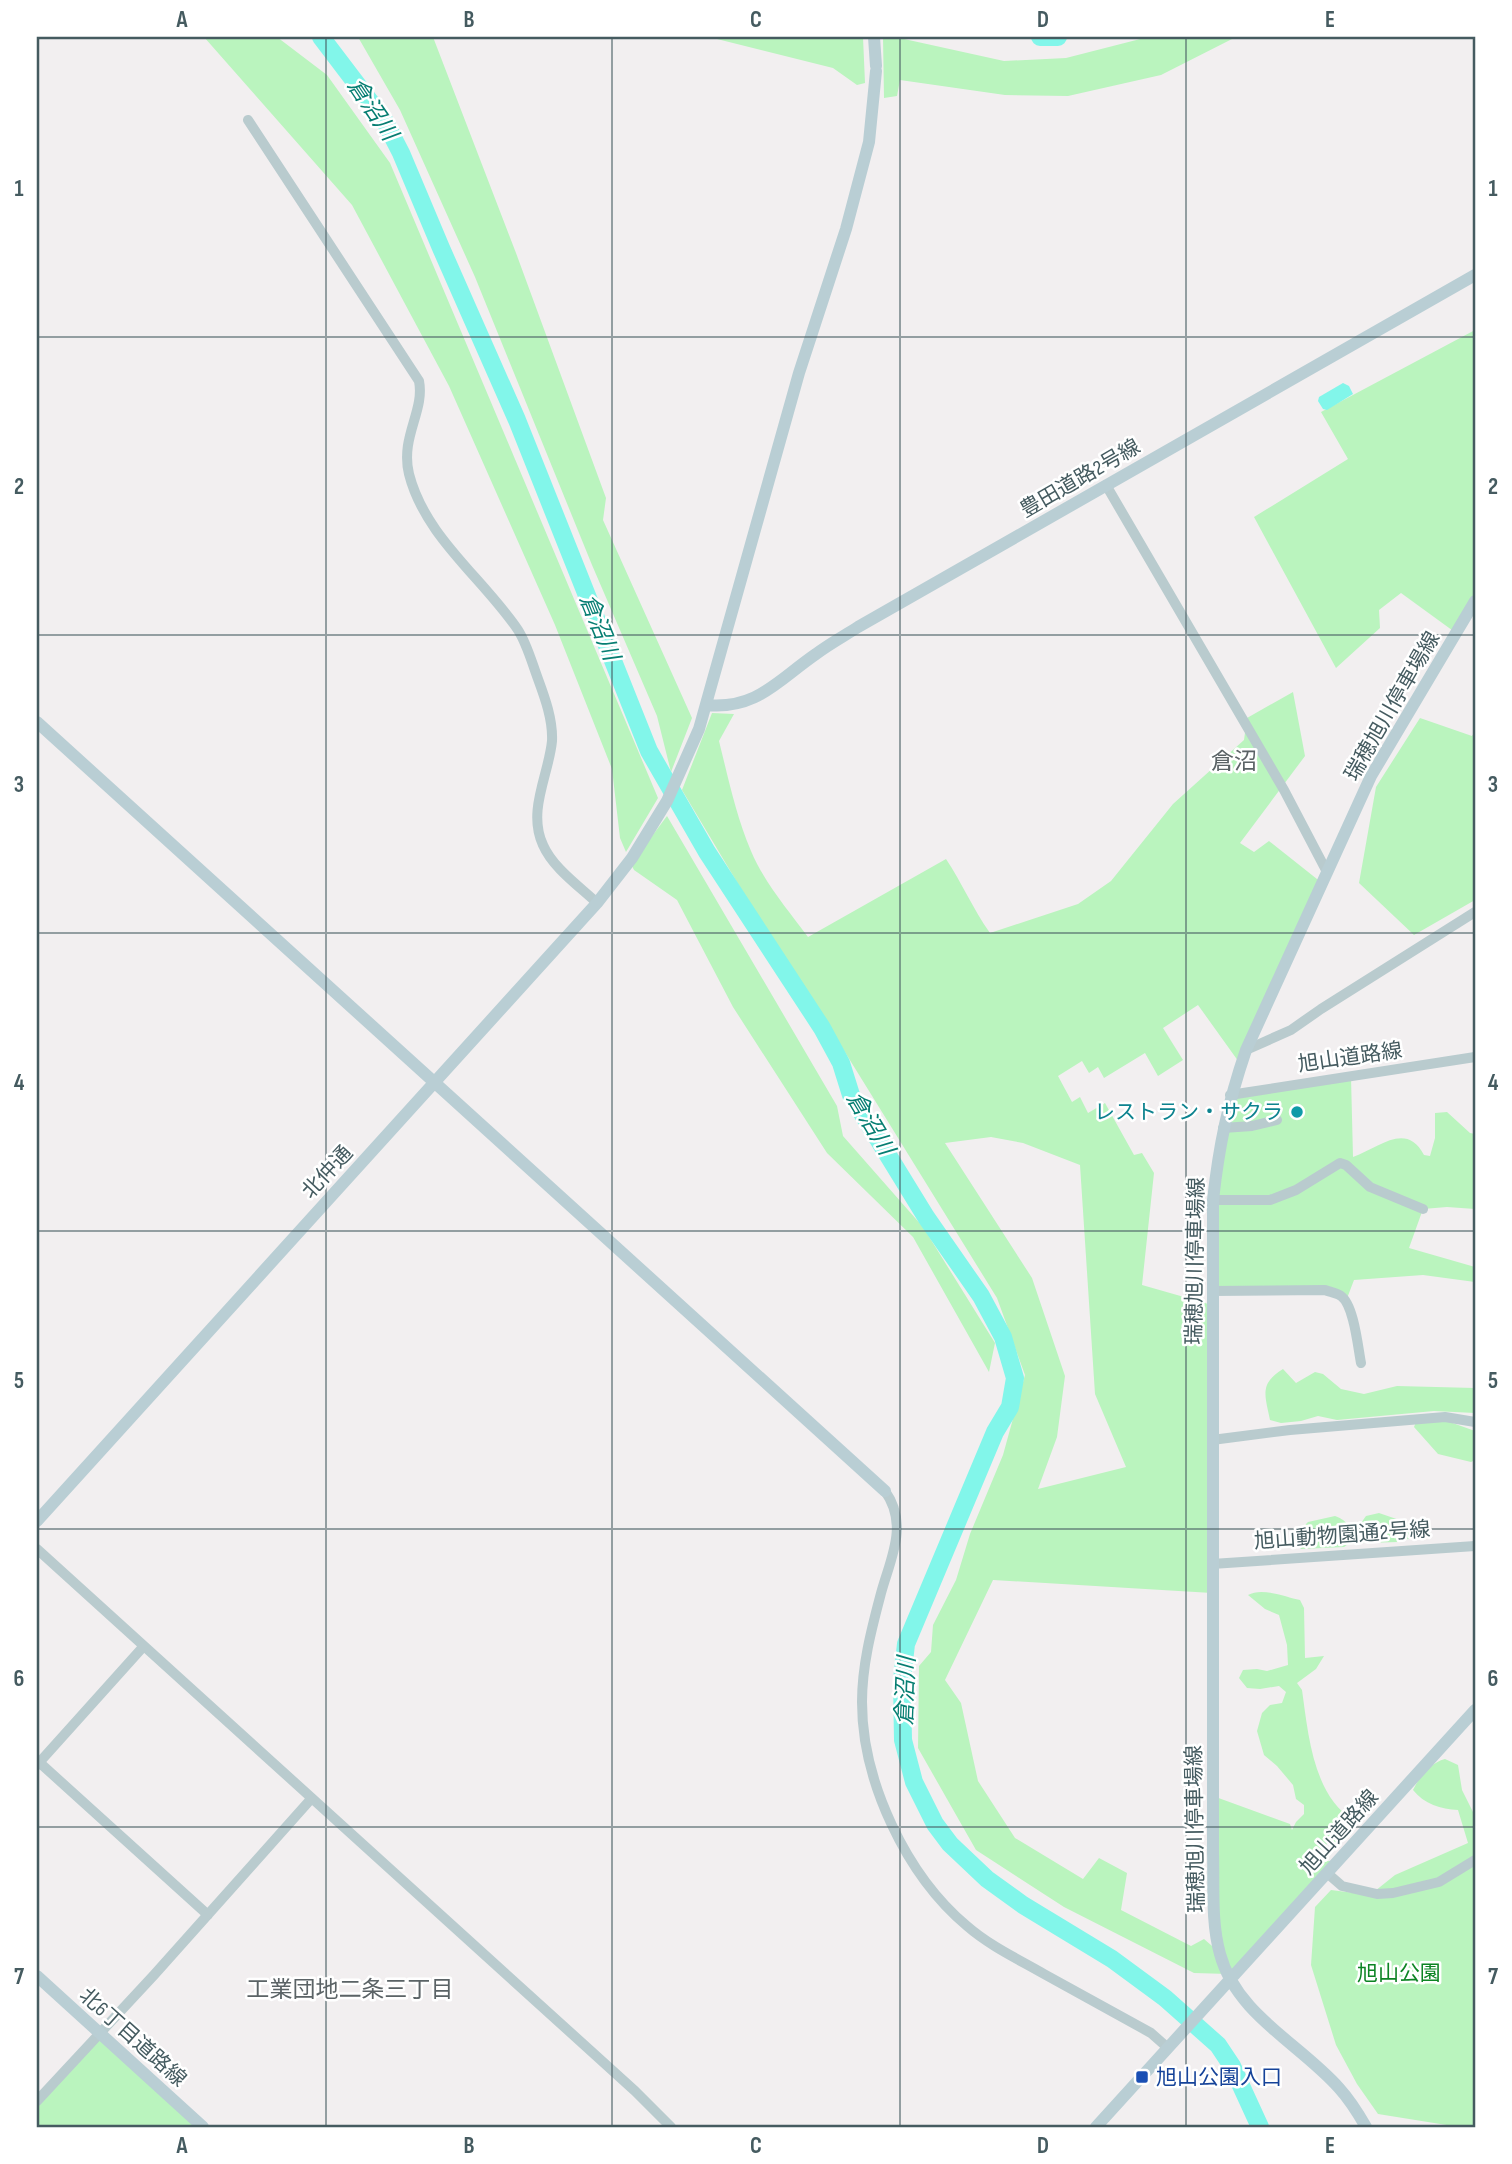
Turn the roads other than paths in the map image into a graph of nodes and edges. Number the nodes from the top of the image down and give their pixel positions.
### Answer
1 (874, 37) edge
2 (248, 120) dead end
3 (1475, 275) edge
4 (1106, 485) junction
5 (1475, 601) edge
6 (706, 705) junction
7 (37, 722) edge
8 (1327, 872) junction
9 (597, 903) junction
10 (1475, 912) edge
11 (1246, 1050) junction
12 (1475, 1057) edge
13 (435, 1084) junction
14 (1230, 1095) junction
15 (1277, 1120) dead end
16 (1223, 1128) junction
17 (1213, 1200) junction
18 (1423, 1209) dead end
19 (1212, 1292) junction
20 (1361, 1363) dead end
21 (1475, 1422) edge
22 (1212, 1440) junction
23 (885, 1491) joint
24 (37, 1521) edge
25 (1475, 1546) edge
26 (37, 1549) edge
27 (1212, 1564) junction
28 (143, 1647) junction
29 (1475, 1710) edge
30 (38, 1764) edge
31 (311, 1799) junction
32 (1475, 1860) edge
33 (1327, 1873) junction
34 (208, 1915) junction
35 (37, 1976) edge
36 (1231, 1980) junction
37 (99, 2033) junction
38 (1168, 2048) junction
39 (37, 2101) edge
40 (204, 2127) edge
41 (671, 2127) edge
42 (1096, 2127) edge
43 (1366, 2127) edge

1 - 6 street, 北仲通
2 - 9 street
3 - 4 street, 豊田道路2号線
4 - 6 street, 豊田道路2号線
4 - 8 street
5 - 8 street, 瑞穂旭川停車場線
6 - 9 street, 北仲通
7 - 13 street
8 - 11 street, 瑞穂旭川停車場線
9 - 13 street, 北仲通
10 - 11 street
11 - 14 street, 瑞穂旭川停車場線
12 - 14 street, 旭山道路線
13 - 23 street
13 - 24 street, 北仲通
14 - 16 street, 瑞穂旭川停車場線
15 - 16 street
16 - 17 street, 瑞穂旭川停車場線
17 - 18 street
17 - 19 street, 瑞穂旭川停車場線
19 - 20 street
19 - 22 street, 瑞穂旭川停車場線
21 - 22 street
22 - 27 street, 瑞穂旭川停車場線
23 - 38 street
25 - 27 street, 旭山動物園通2号線
26 - 28 street
27 - 36 street, 瑞穂旭川停車場線
28 - 30 street
28 - 31 street
29 - 33 street, 旭山道路線
30 - 34 street
31 - 34 street
31 - 41 street
32 - 33 street
33 - 36 street, 旭山道路線
34 - 37 street
35 - 37 street, 北6丁目道路線
36 - 38 street, 旭山道路線
36 - 43 street, 瑞穂旭川停車場線
37 - 39 street
37 - 40 street, 北6丁目道路線
38 - 42 street, 旭山道路線

